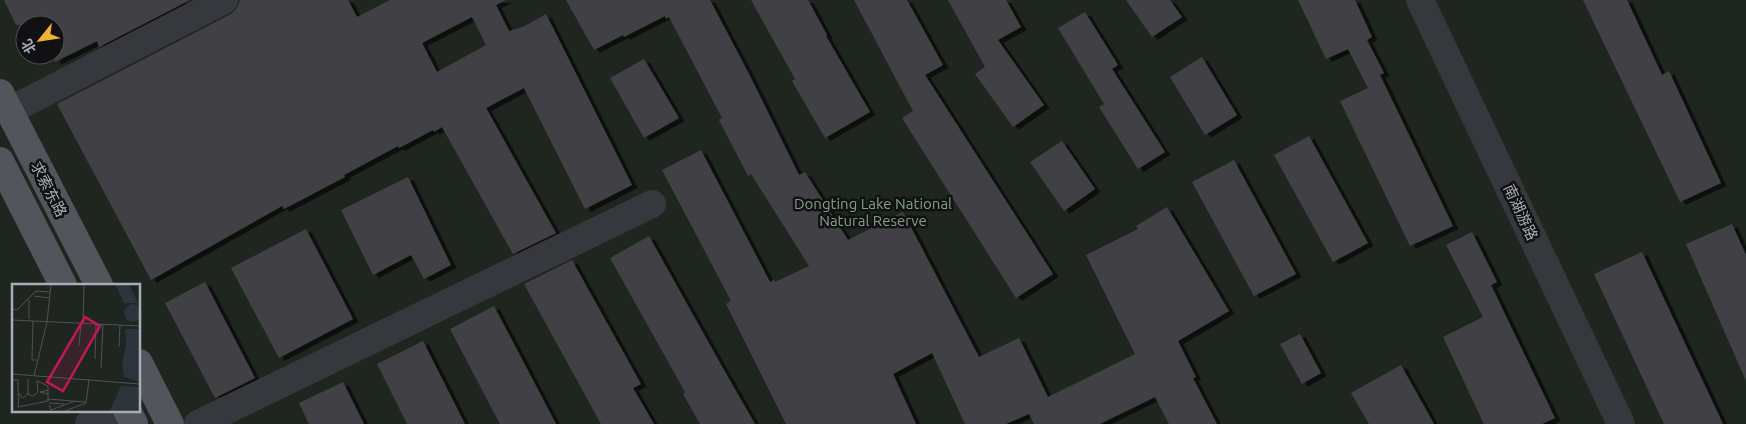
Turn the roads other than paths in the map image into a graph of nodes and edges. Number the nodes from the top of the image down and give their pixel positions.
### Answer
1 (224, 0) edge
2 (1420, 0) edge
3 (4, 102) edge
4 (0, 161) edge
5 (652, 204) dead end
6 (62, 284) edge
7 (98, 284) edge
8 (140, 367) edge
9 (146, 394) edge
10 (110, 412) edge
11 (128, 412) edge
12 (89, 424) edge
13 (134, 424) edge
14 (170, 424) edge
15 (198, 424) edge
16 (1621, 424) edge

1 - 3 street
2 - 16 street, 南湖游路
3 - 7 main road, 求索东路
4 - 6 main road, 求索东路
5 - 15 street
8 - 9 main road
9 - 14 main road
10 - 12 street
11 - 13 main road

